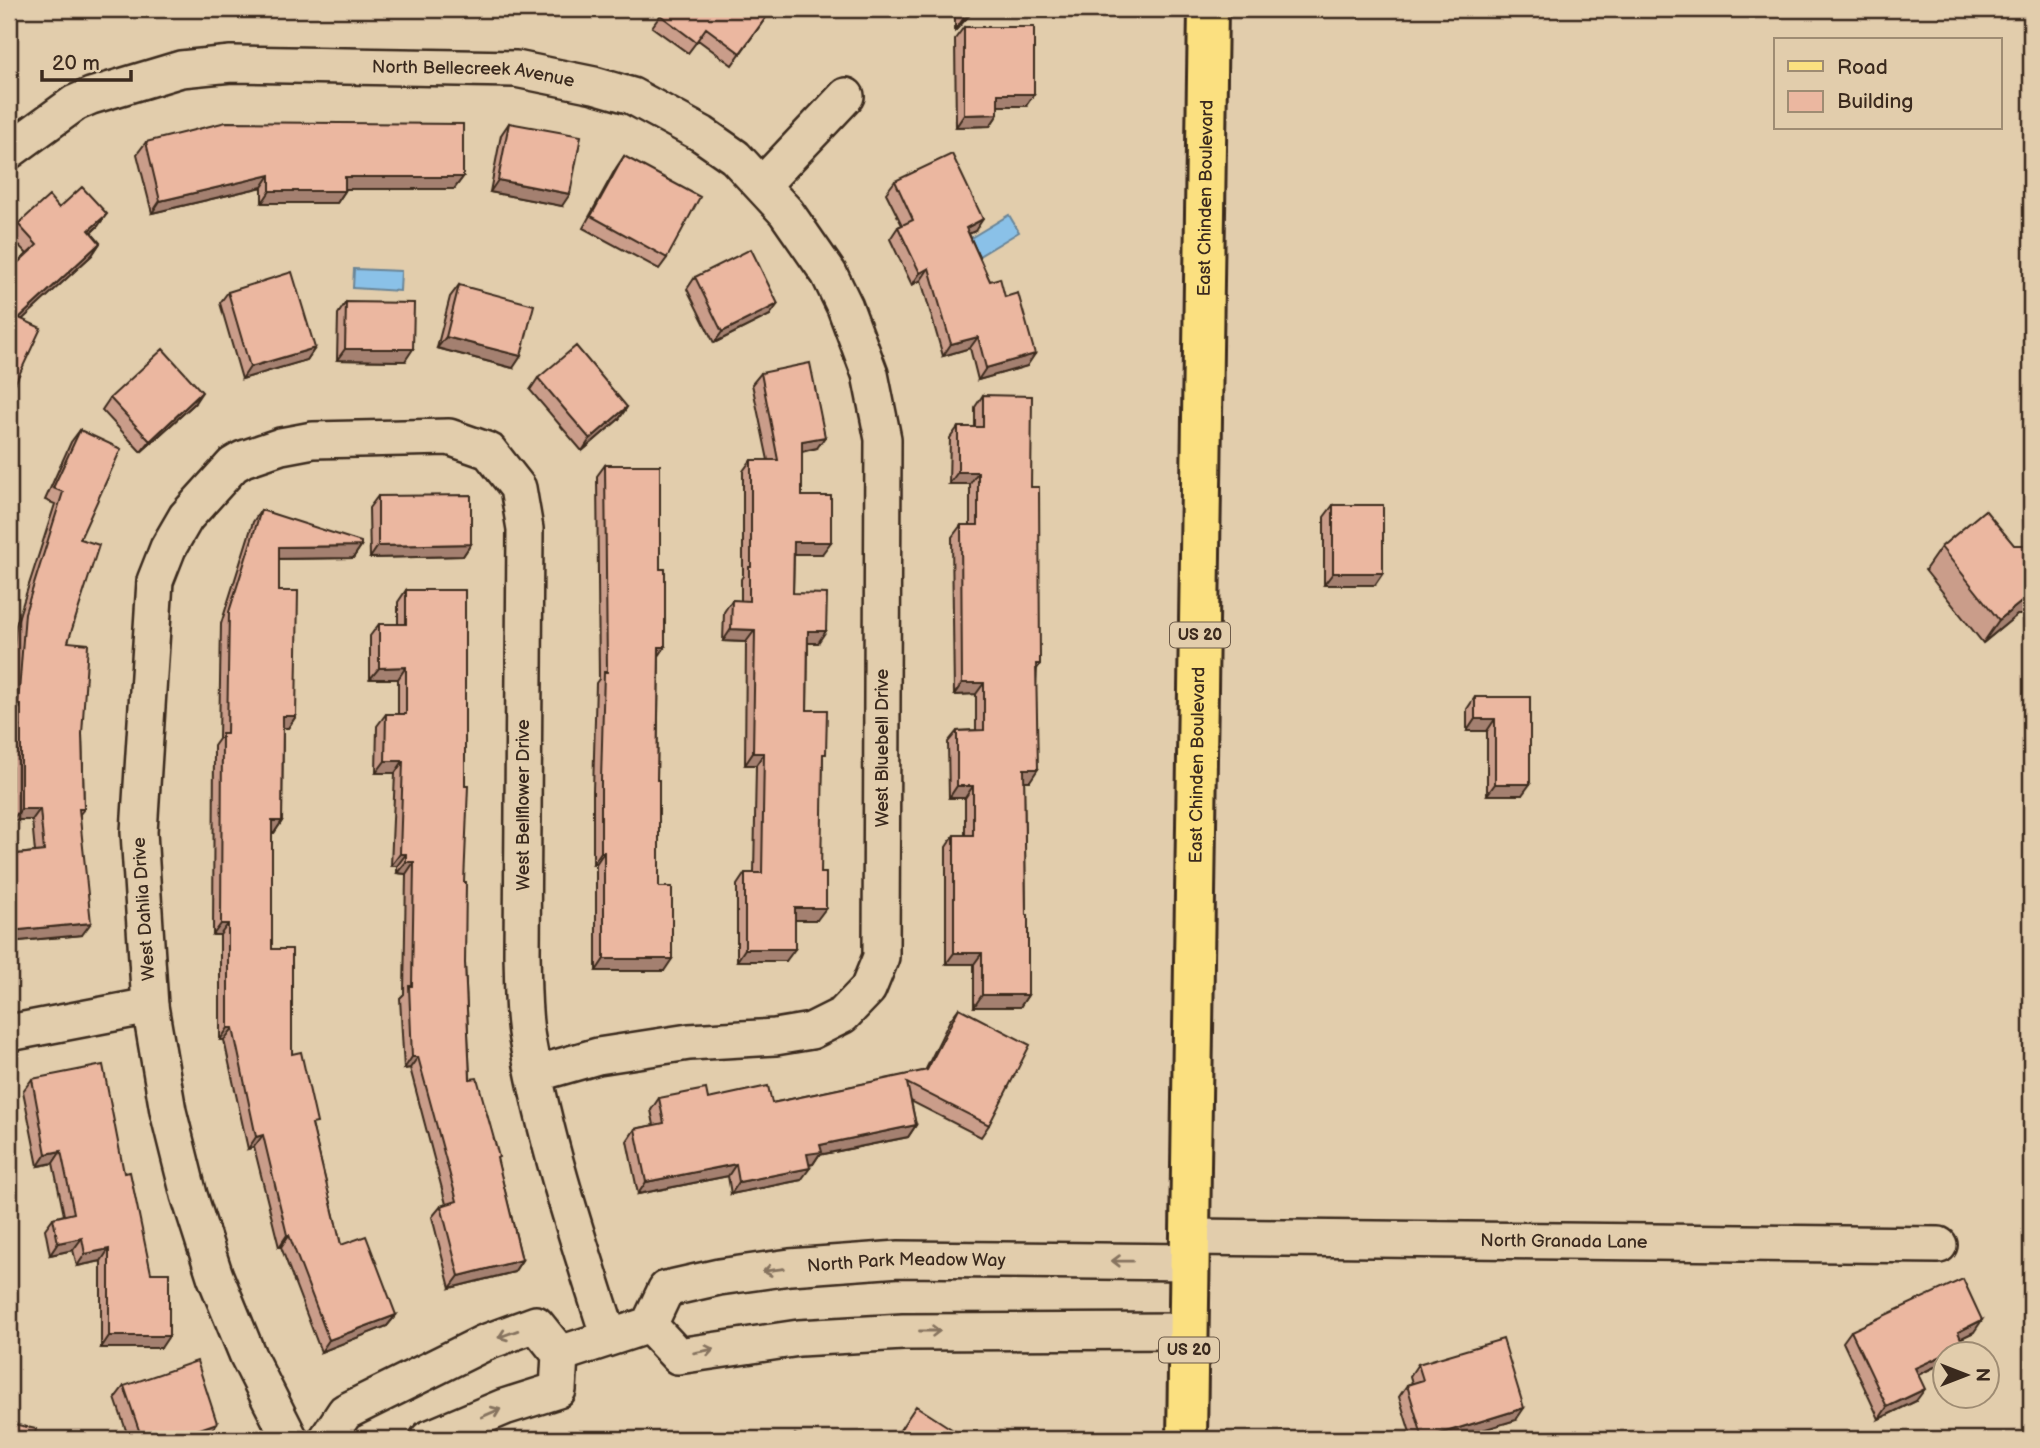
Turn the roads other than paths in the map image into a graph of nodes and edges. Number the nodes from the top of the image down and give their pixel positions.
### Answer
1 (1208, 9) edge
2 (846, 96) dead end
3 (9, 151) edge
4 (762, 185) junction
5 (313, 440) joint
6 (150, 1006) junction
7 (9, 1033) edge
8 (535, 1074) junction
9 (1939, 1245) dead end
10 (1190, 1249) junction
11 (649, 1325) junction
12 (1189, 1331) junction
13 (609, 1337) junction
14 (560, 1354) junction
15 (290, 1439) edge
16 (327, 1439) edge
17 (428, 1439) edge
18 (1187, 1439) edge

1 - 10 main road, East Chinden Boulevard / US 20
2 - 4 street
3 - 4 street, North Bellecreek Avenue
4 - 8 street, West Bluebell Drive
5 - 6 street, West Dahlia Drive
5 - 8 street, West Bellflower Drive
6 - 7 street
6 - 15 street, West Dahlia Drive
8 - 13 street, West Bellflower Drive
9 - 10 street, North Granada Lane
10 -> 11 street, North Park Meadow Way
10 - 12 main road, East Chinden Boulevard / US 20
11 -> 12 street
11 - 13 street
12 - 18 main road, East Chinden Boulevard / US 20
13 - 14 street
14 -> 16 street
17 -> 14 street

